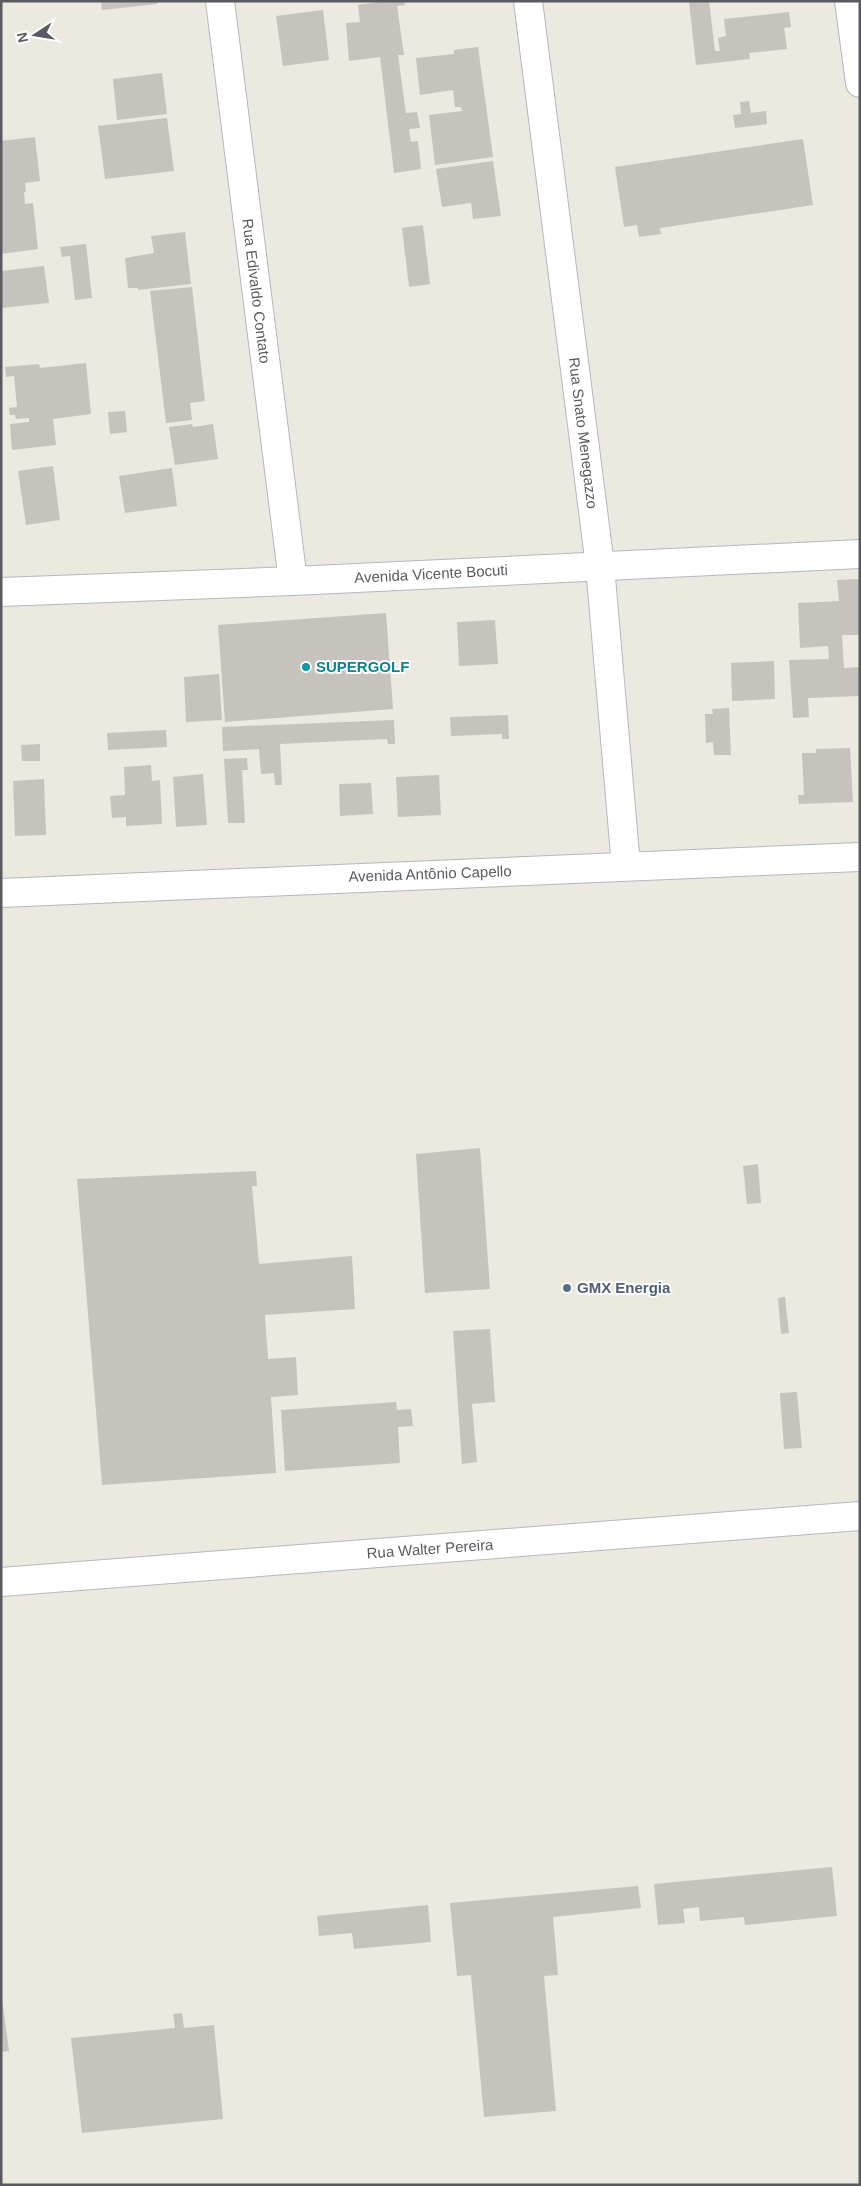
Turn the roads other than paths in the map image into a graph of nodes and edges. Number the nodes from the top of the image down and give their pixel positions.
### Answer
1 (220, 1) edge
2 (528, 1) edge
3 (848, 1) edge
4 (860, 83) edge
5 (860, 554) edge
6 (600, 566) junction
7 (293, 581) junction
8 (1, 592) edge
9 (860, 857) edge
10 (626, 866) junction
11 (1, 893) edge
12 (860, 1516) edge
13 (1, 1582) edge

1 - 7 street, Rua Edivaldo Contato
2 - 6 street, Rua Snato Menegazzo
3 - 4 street
5 - 6 street, Avenida Vicente Bocuti
6 - 7 street, Avenida Vicente Bocuti
6 - 10 street, Rua Snato Menegazzo
7 - 8 street, Avenida Vicente Bocuti
9 - 10 street, Avenida Antônio Capello
10 - 11 street, Avenida Antônio Capello
12 - 13 street, Rua Walter Pereira

